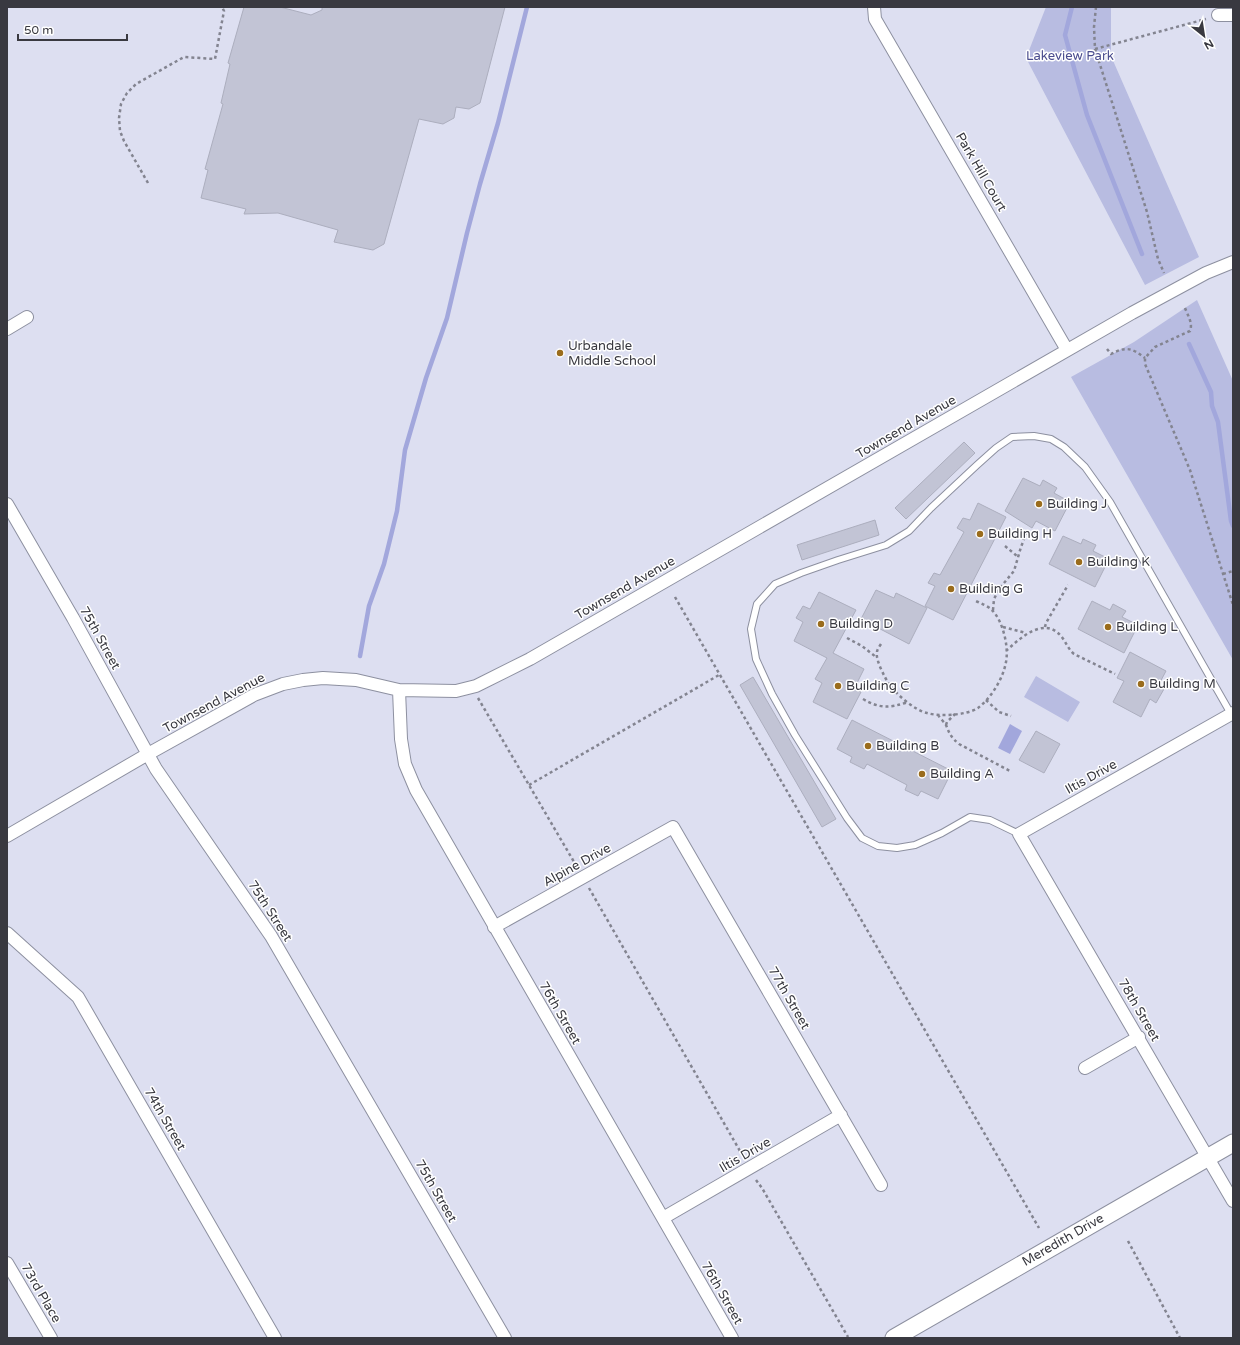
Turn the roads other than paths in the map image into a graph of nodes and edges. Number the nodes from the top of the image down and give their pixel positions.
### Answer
1 (874, 7) edge
2 (1218, 15) road end
3 (1233, 15) edge
4 (1233, 262) edge
5 (27, 317) dead end
6 (7, 329) edge
7 (1068, 350) junction
8 (7, 504) edge
9 (399, 690) junction
10 (1232, 713) edge
11 (148, 754) junction
12 (673, 827) joint
13 (1019, 834) junction
14 (7, 836) edge
15 (494, 927) junction
16 (7, 933) edge
17 (1138, 1037) junction
18 (1085, 1068) dead end
19 (841, 1115) junction
20 (1233, 1143) edge
21 (1208, 1157) junction
22 (881, 1185) dead end
23 (1233, 1201) edge
24 (663, 1218) junction
25 (7, 1263) edge
26 (51, 1338) edge
27 (275, 1338) edge
28 (505, 1338) edge
29 (732, 1338) edge
30 (894, 1338) edge

1 - 7 street, Park Hill Court
2 - 3 street
4 - 7 street, Townsend Avenue
5 - 6 street
7 - 9 street, Townsend Avenue
8 - 11 street, 75th Street
9 - 11 street, Townsend Avenue
9 - 15 street, 76th Street
10 - 13 street, Iltis Drive
10 - 13 lane
11 - 14 street, Townsend Avenue
11 - 28 street, 75th Street
12 - 15 street, Alpine Drive
12 - 19 street, 77th Street
13 - 17 street, 78th Street
15 - 24 street, 76th Street
16 - 27 street, 74th Street
17 - 18 street
17 - 21 street, 78th Street
19 - 22 street, 77th Street
19 - 24 street, Iltis Drive
20 - 21 main road, Meredith Drive
21 - 23 street, 78th Street
21 - 30 main road, Meredith Drive
24 - 29 street, 76th Street
25 - 26 street, 73rd Place

